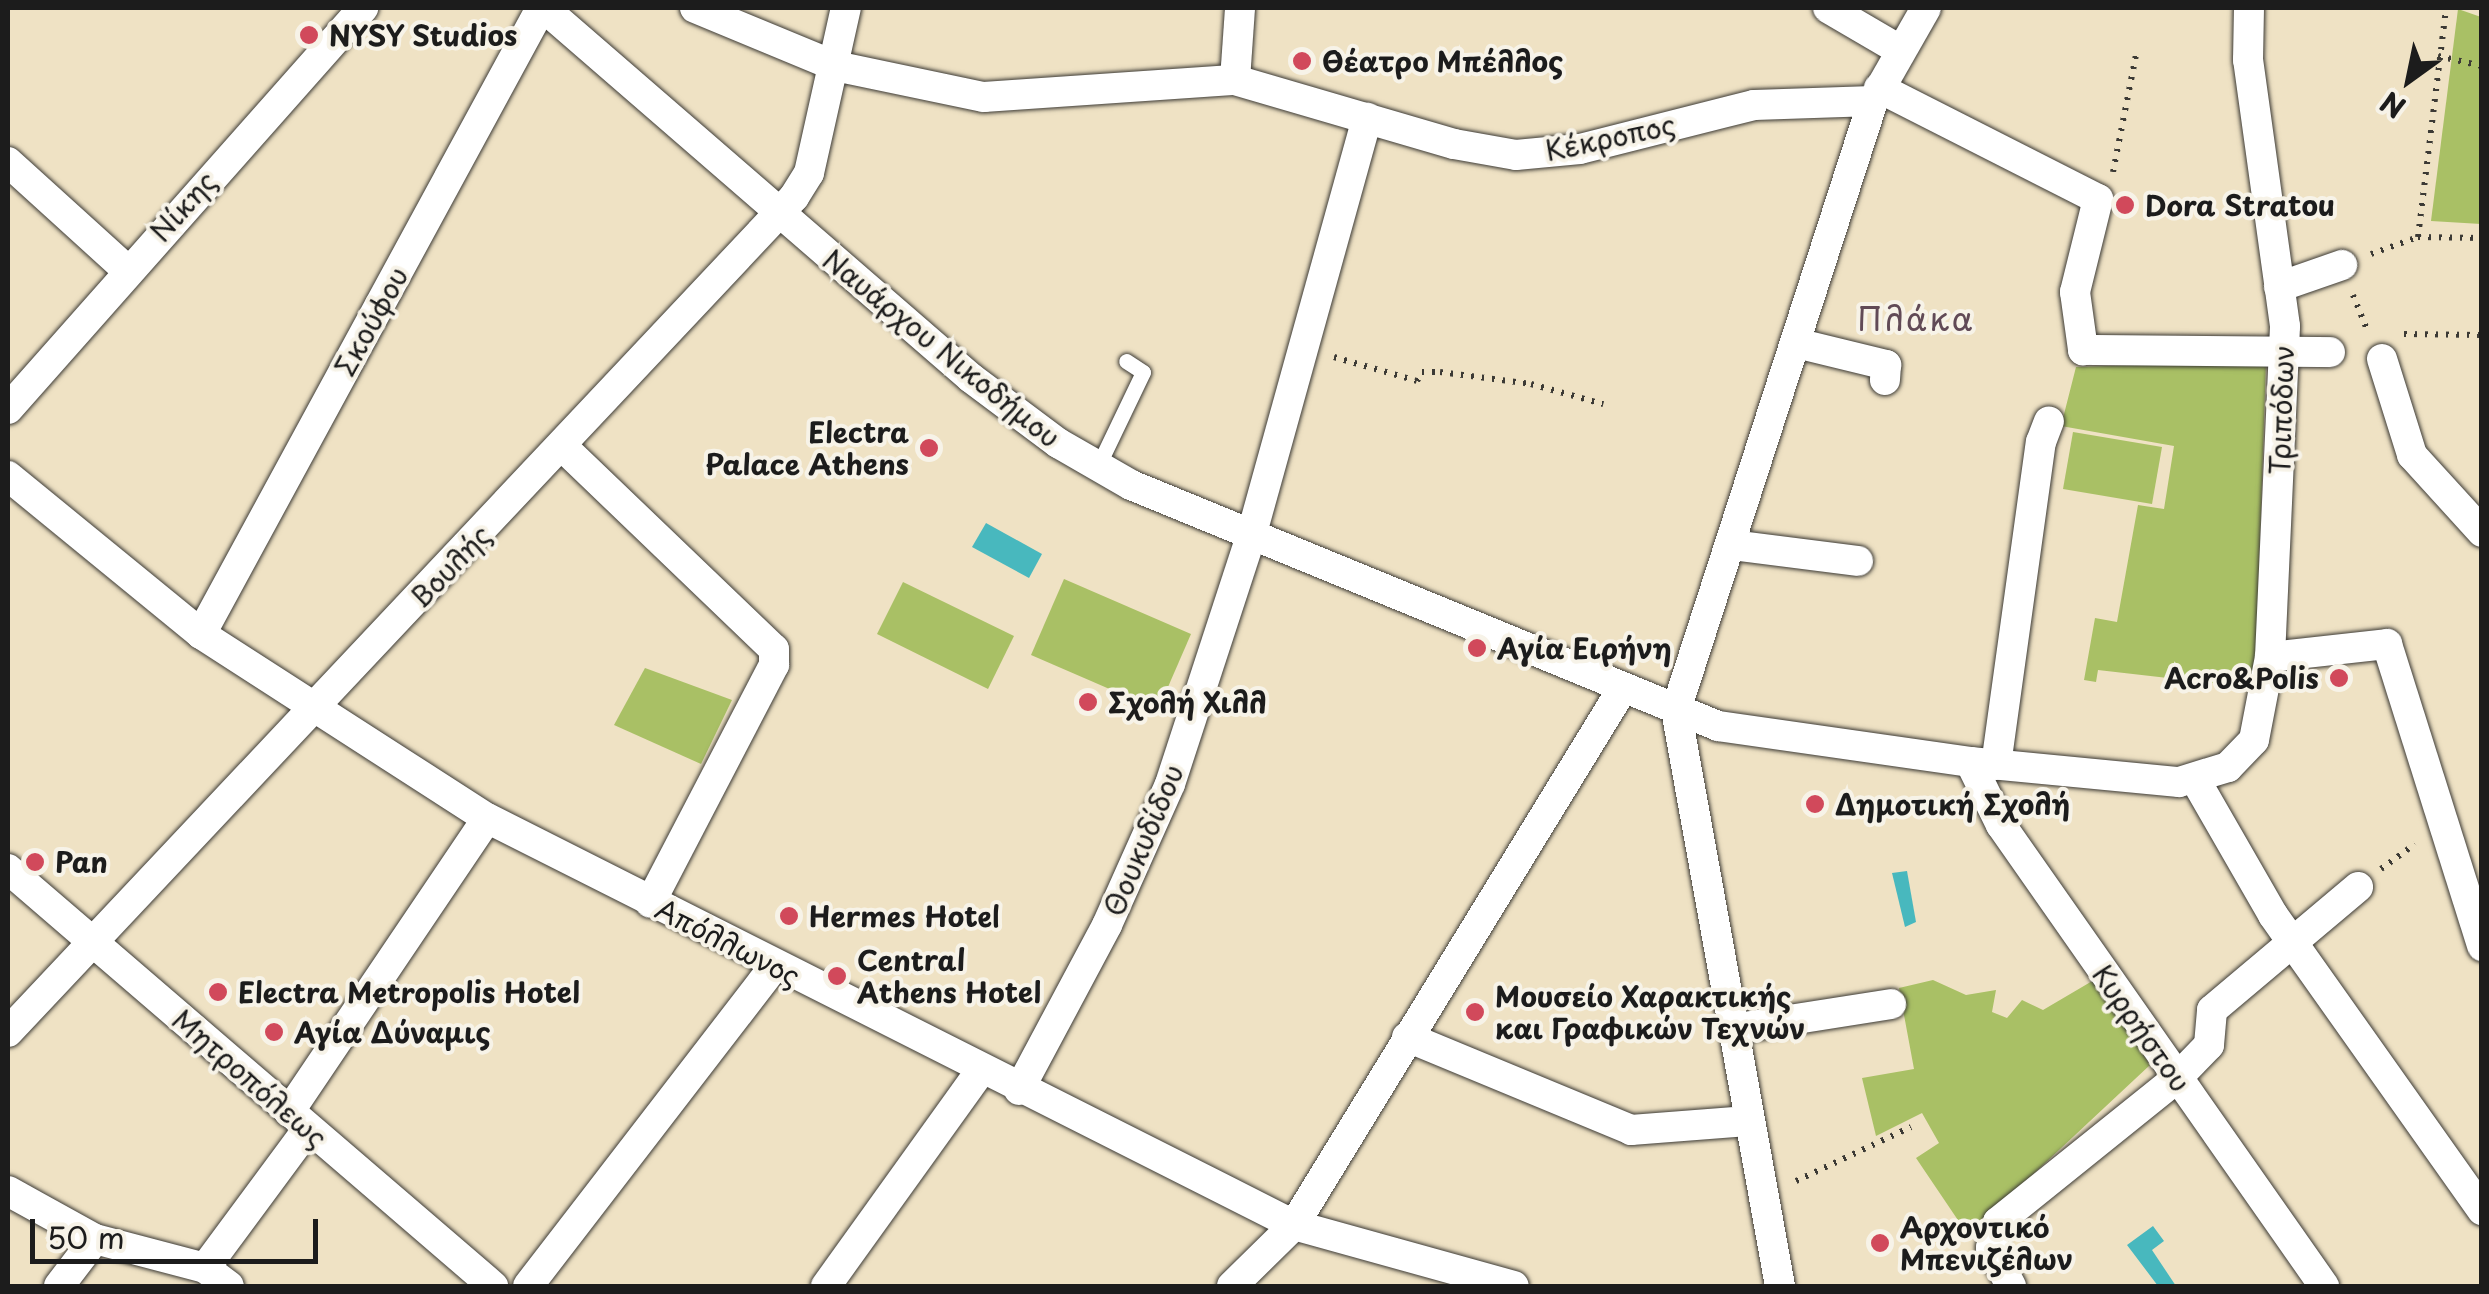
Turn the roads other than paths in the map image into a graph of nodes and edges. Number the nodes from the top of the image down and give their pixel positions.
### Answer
1 (364, 8) edge
2 (543, 8) edge
3 (695, 8) edge
4 (846, 8) edge
5 (1240, 8) edge
6 (1828, 8) edge
7 (1926, 8) edge
8 (2249, 8) edge
9 (1900, 50) junction
10 (836, 66) junction
11 (1235, 80) junction
12 (1876, 94) junction
13 (1367, 118) junction
14 (8, 162) edge
15 (779, 214) junction
16 (2342, 265) road end
17 (126, 269) junction
18 (2279, 287) junction
19 (1796, 343) junction
20 (2285, 348) junction
21 (2330, 352) dead end
22 (2377, 352) road end
23 (1126, 361) dead end
24 (1885, 380) dead end
25 (8, 409) edge
26 (2049, 421) dead end
27 (563, 447) junction
28 (1098, 466) junction
29 (8, 476) edge
30 (2482, 532) edge
31 (1252, 533) junction
32 (1732, 546) junction
33 (1858, 561) dead end
34 (200, 634) junction
35 (2270, 658) junction
36 (1623, 688) junction
37 (1676, 710) junction
38 (311, 711) junction
39 (1983, 764) junction
40 (2196, 781) junction
41 (487, 818) junction
42 (8, 869) edge
43 (2358, 887) road end
44 (650, 903) junction
45 (2291, 939) junction
46 (92, 941) junction
47 (2482, 946) edge
48 (776, 965) junction
49 (1891, 1004) dead end
50 (1732, 1028) junction
51 (8, 1032) edge
52 (1407, 1037) junction
53 (982, 1070) junction
54 (2177, 1078) junction
55 (1019, 1090) junction
56 (298, 1120) junction
57 (1748, 1120) junction
58 (8, 1191) edge
59 (2480, 1206) edge
60 (1294, 1224) junction
61 (95, 1240) junction
62 (217, 1277) edge
63 (59, 1286) edge
64 (493, 1286) edge
65 (528, 1286) edge
66 (826, 1286) edge
67 (1232, 1286) edge
68 (1514, 1286) edge
69 (1780, 1286) edge
70 (2011, 1286) edge
71 (2324, 1286) edge

1 - 17 street, Νίκης
2 - 15 street, Ναυάρχου Νικοδήμου
2 - 34 street, Σκούφου
3 - 10 street
4 - 10 street, Βουλής
5 - 11 street
6 - 9 street
7 - 9 street
8 - 18 street, Τριπόδων
9 - 12 street
10 - 11 street
10 - 15 street, Βουλής
11 - 13 street, Κέκροπος
12 - 13 street, Κέκροπος
12 - 19 street
12 - 20 street
13 - 31 street, Θουκυδίδου
14 - 17 street
15 - 27 street, Βουλής
15 - 28 street, Ναυάρχου Νικοδήμου
16 - 18 street
17 - 25 street, Νίκης
18 - 20 street, Τριπόδων
19 - 24 street
19 - 32 street
20 - 21 street
20 - 35 street, Τριπόδων
22 - 30 street
23 - 28 lane
26 - 39 street
27 - 38 street, Βουλής
27 - 44 street
28 - 31 street, Ναυάρχου Νικοδήμου
29 - 34 street, Απόλλωνος
31 - 36 street, Ναυάρχου Νικοδήμου
31 - 55 street, Θουκυδίδου
32 - 33 street
32 - 37 street
34 - 38 street, Απόλλωνος
35 - 40 street, Τριπόδων
35 - 47 street
36 - 37 street, Ναυάρχου Νικοδήμου
36 - 52 street
37 - 39 street, Ναυάρχου Νικοδήμου
37 - 50 street
38 - 41 street, Απόλλωνος
38 - 46 street, Βουλής
39 - 40 street, Ναυάρχου Νικοδήμου
39 - 54 street, Κυρρήστου
40 - 45 street
41 - 44 street, Απόλλωνος
41 - 56 street
42 - 46 street, Μητροπόλεως
43 - 45 street
44 - 48 street, Απόλλωνος
45 - 54 street
45 - 59 street
46 - 51 street, Βουλής
46 - 56 street, Μητροπόλεως
48 - 53 street, Απόλλωνος
48 - 65 street
49 - 50 street
50 - 57 street
52 - 57 street
52 - 60 street
53 - 55 street, Απόλλωνος
53 - 66 street
54 - 70 street
54 - 71 street, Κυρρήστου
55 - 60 street, Απόλλωνος
56 - 62 street
56 - 64 street, Μητροπόλεως
57 - 69 street
58 - 61 street
60 - 67 street
60 - 68 street, Απόλλωνος
61 - 62 street
61 - 63 street

